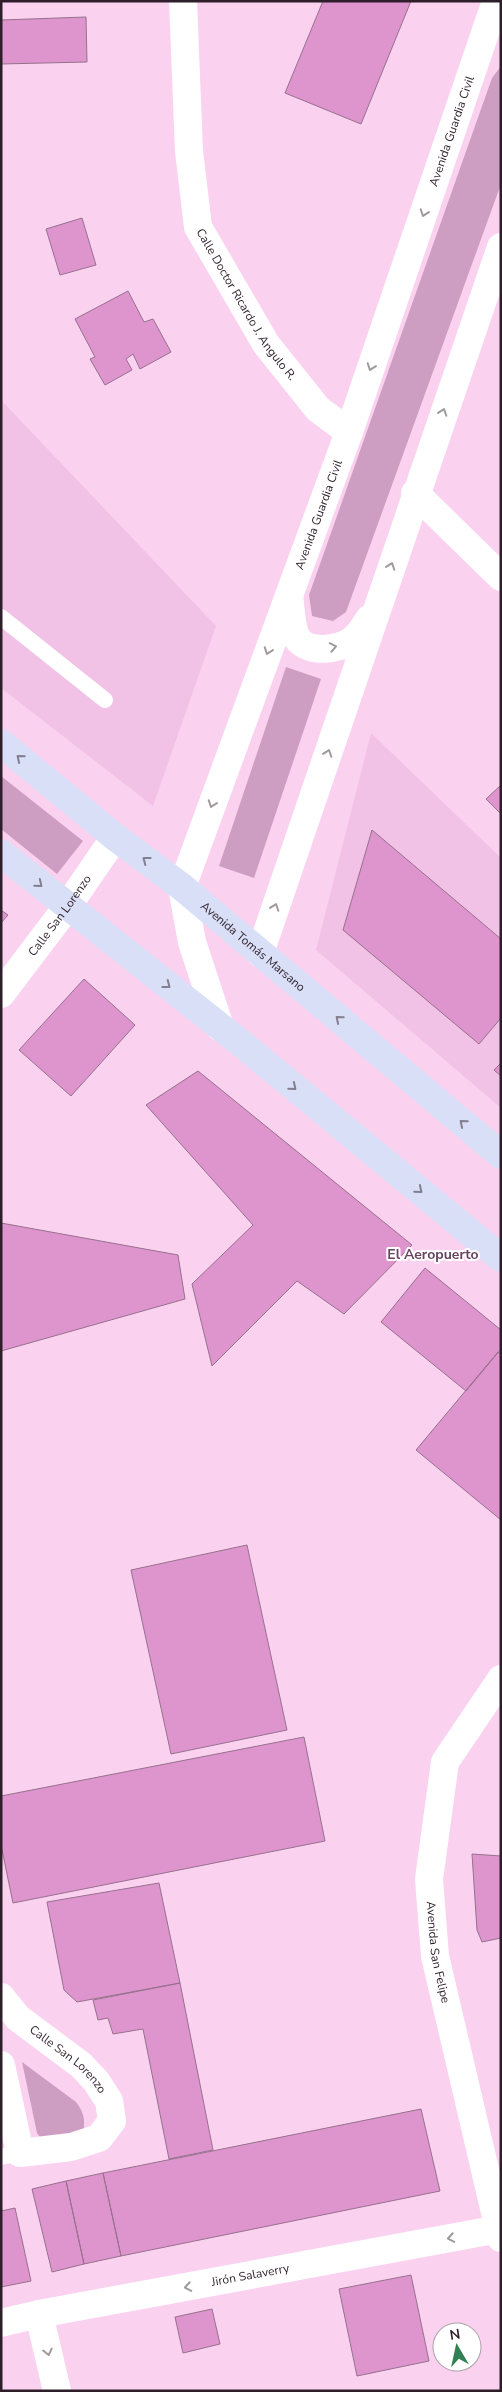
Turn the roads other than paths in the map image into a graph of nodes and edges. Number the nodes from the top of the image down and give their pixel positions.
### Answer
1 (184, 1) edge
2 (496, 1) edge
3 (492, 32) edge
4 (501, 247) edge
5 (349, 432) junction
6 (415, 493) junction
7 (501, 577) edge
8 (289, 594) junction
9 (377, 606) junction
10 (1, 617) edge
11 (105, 700) dead end
12 (1, 743) edge
13 (115, 837) junction
14 (1, 854) edge
15 (182, 886) junction
16 (67, 907) junction
17 (260, 953) junction
18 (1, 994) edge
19 (220, 1027) junction
20 (501, 1155) edge
21 (501, 1258) edge
22 (501, 1680) edge
23 (1, 1997) edge
24 (1, 2065) edge
25 (11, 2155) edge
26 (500, 2232) edge
27 (39, 2314) junction
28 (1, 2323) edge
29 (57, 2391) edge

1 - 5 street, Calle Doctor Ricardo J. Angulo R.
2 - 3 street, Avenida Guardia Civil
3 -> 5 street, Avenida Guardia Civil
6 -> 4 street
5 - 8 street, Avenida Guardia Civil
6 - 7 street
9 -> 6 street
8 -> 9 street
8 -> 15 street, Avenida Guardia Civil
17 -> 9 street
10 - 11 lane
13 -> 12 main road, Avenida Tomás Marsano
15 -> 13 main road, Avenida Tomás Marsano
13 - 16 street, Calle San Lorenzo
14 -> 16 main road
15 - 17 main road, Avenida Tomás Marsano
15 - 19 street
16 - 18 street, Calle San Lorenzo
16 -> 19 main road
20 -> 17 main road, Avenida Tomás Marsano
19 -> 21 main road
22 - 26 street, Avenida San Felipe
23 - 25 street, Calle San Lorenzo
24 - 25 street, Calle San Lorenzo
26 -> 27 street, Jirón Salaverry
27 - 28 street, Jirón Salaverry
27 -> 29 street

